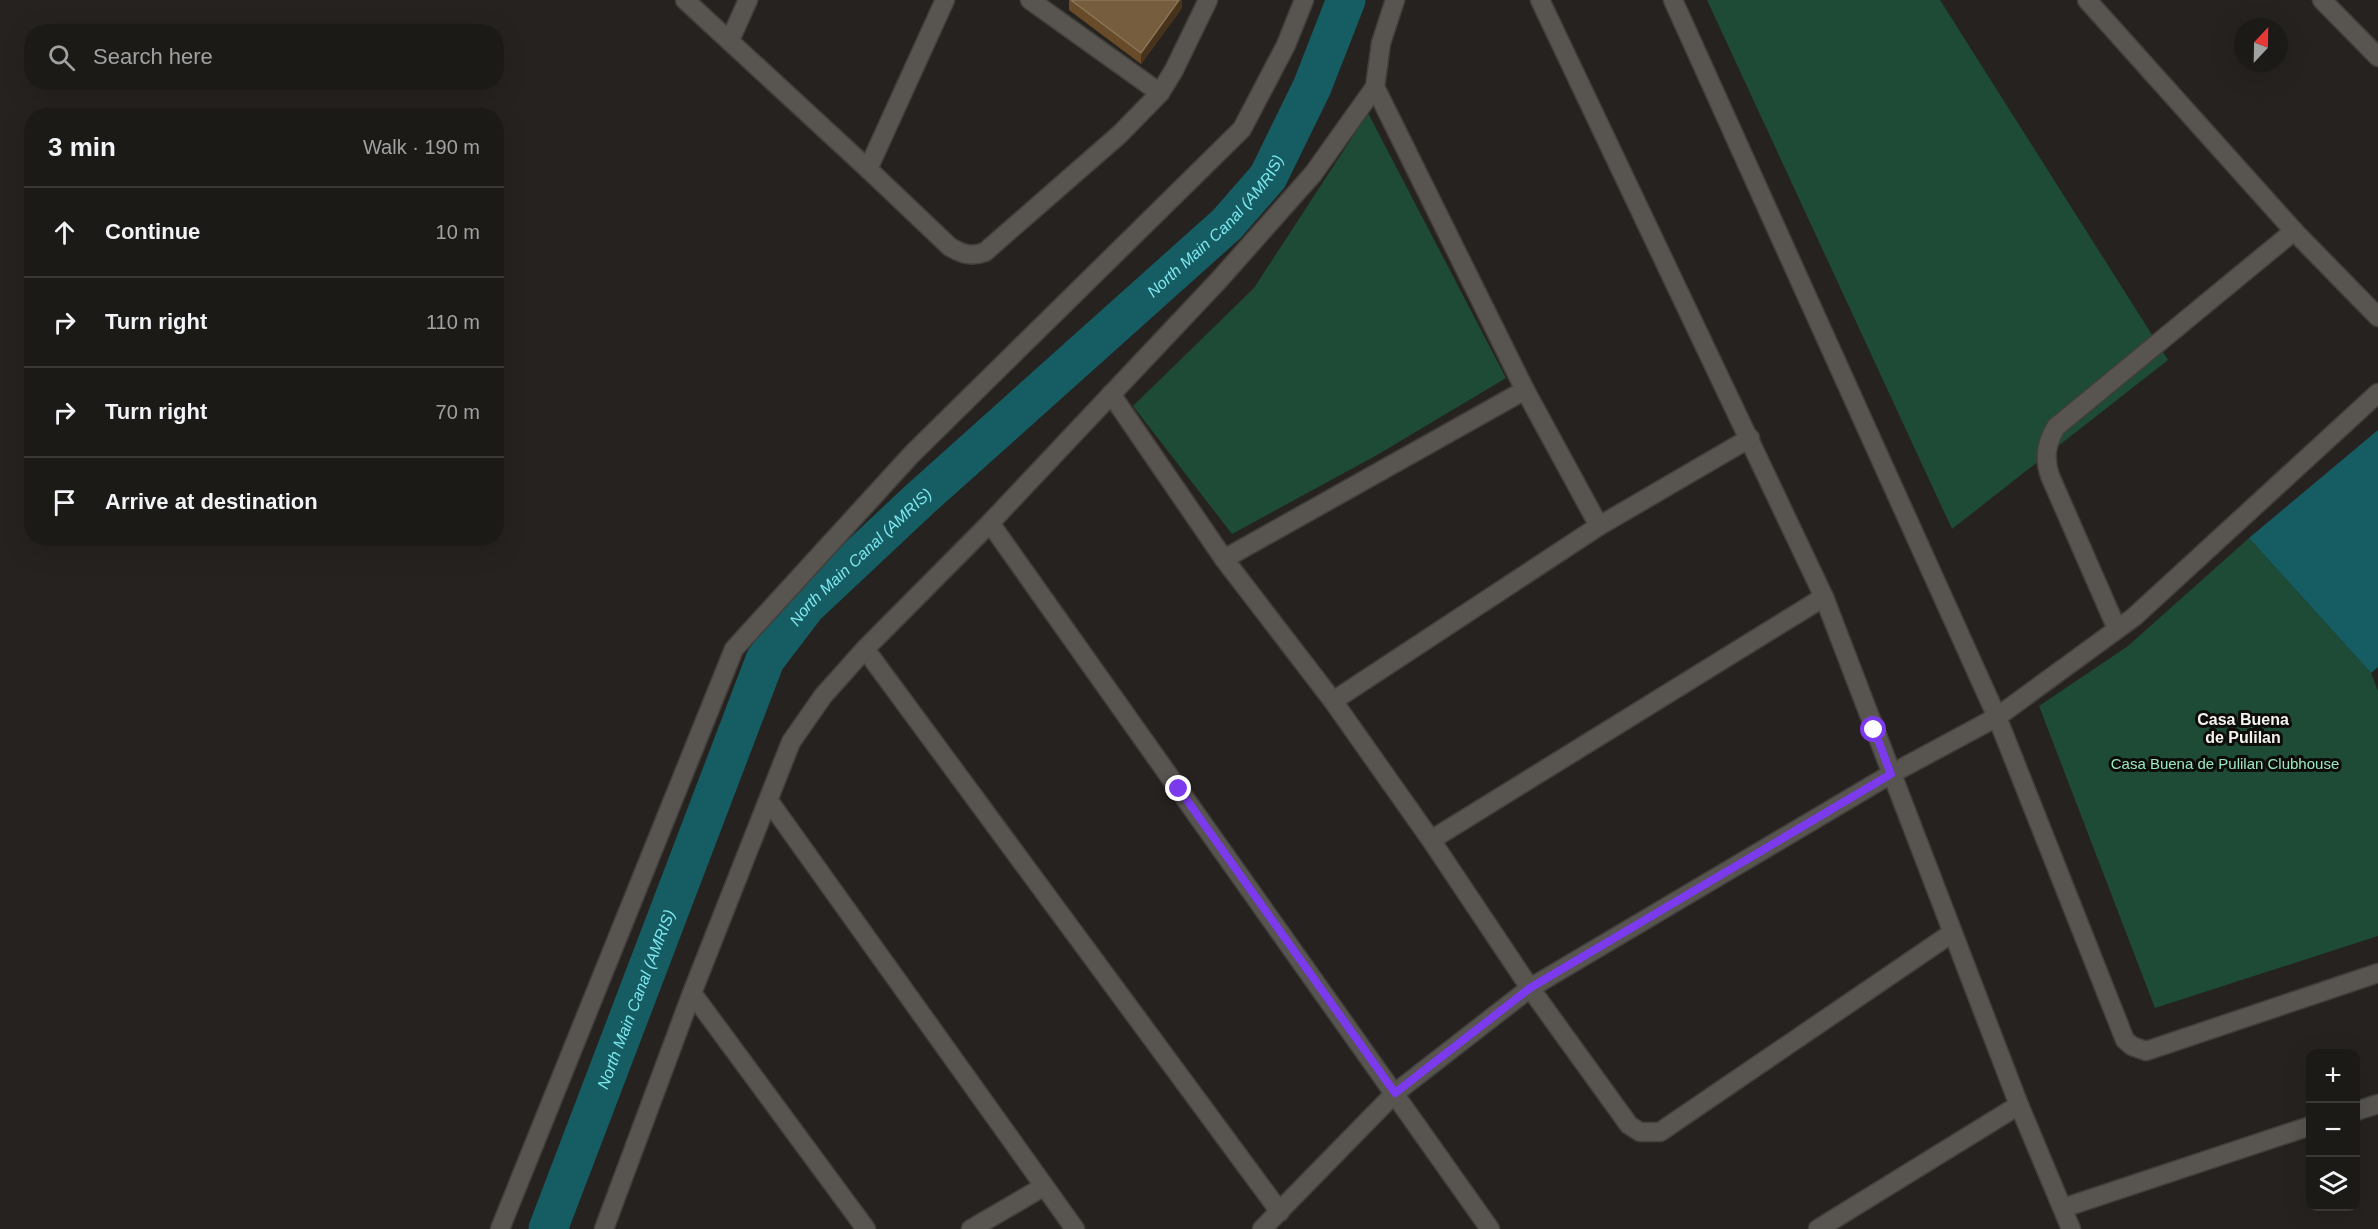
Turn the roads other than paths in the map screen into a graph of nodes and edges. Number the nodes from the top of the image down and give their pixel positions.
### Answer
1 (685, 0) edge
2 (748, 0) edge
3 (945, 0) edge
4 (1030, 0) edge
5 (1208, 0) edge
6 (1304, 0) edge
7 (1395, 0) edge
8 (1540, 0) edge
9 (1673, 0) edge
10 (2086, 0) edge
11 (2322, 0) edge
12 (730, 40) junction
13 (2378, 57) edge
14 (1375, 87) junction
15 (1160, 93) junction
16 (868, 169) junction
17 (2294, 231) junction
18 (2378, 317) edge
19 (1525, 390) junction
20 (2378, 393) edge
21 (1111, 394) junction
22 (1750, 438) junction
23 (990, 523) junction
24 (1599, 526) junction
25 (1224, 559) junction
26 (1824, 597) junction
27 (2116, 629) junction
28 (865, 649) junction
29 (1333, 701) junction
30 (1997, 717) junction
31 (1891, 774) junction
32 (769, 801) junction
33 (1431, 840) junction
34 (1952, 933) junction
35 (2378, 973) edge
36 (1530, 988) junction
37 (692, 993) junction
38 (1395, 1093) junction
39 (2378, 1104) edge
40 (2019, 1105) junction
41 (2360, 1109) edge
42 (2306, 1127) edge
43 (1043, 1188) junction
44 (2063, 1208) junction
45 (1280, 1212) junction
46 (500, 1229) edge
47 (604, 1229) edge
48 (866, 1229) edge
49 (970, 1229) edge
50 (1075, 1229) edge
51 (1262, 1229) edge
52 (1490, 1229) edge
53 (1818, 1229) edge
54 (2071, 1229) edge

1 - 12 street
2 - 12 street
3 - 16 street
4 - 15 street
5 - 15 street
6 - 46 street
7 - 14 street
8 - 22 street
9 - 30 street
10 - 17 street
11 - 13 street
12 - 16 street
14 - 19 street
14 - 21 street
15 - 16 street
17 - 18 street
17 - 27 street
19 - 24 street
19 - 25 street
20 - 27 street
21 - 23 street
21 - 25 street
22 - 24 street
22 - 26 street
23 - 28 street
23 - 38 street
24 - 29 street
25 - 29 street
26 - 31 street
26 - 33 street
27 - 30 street
28 - 32 street
28 - 45 street
29 - 33 street
30 - 31 street
30 - 35 street
31 - 34 street
31 - 36 street
32 - 37 street
32 - 43 street
33 - 36 street
34 - 36 street
34 - 40 street
36 - 38 street
37 - 47 street
37 - 48 street
38 - 45 street
38 - 52 street
39 - 41 street
40 - 44 street
40 - 53 street
42 - 44 street
43 - 49 street
43 - 50 street
44 - 54 street
45 - 51 street

